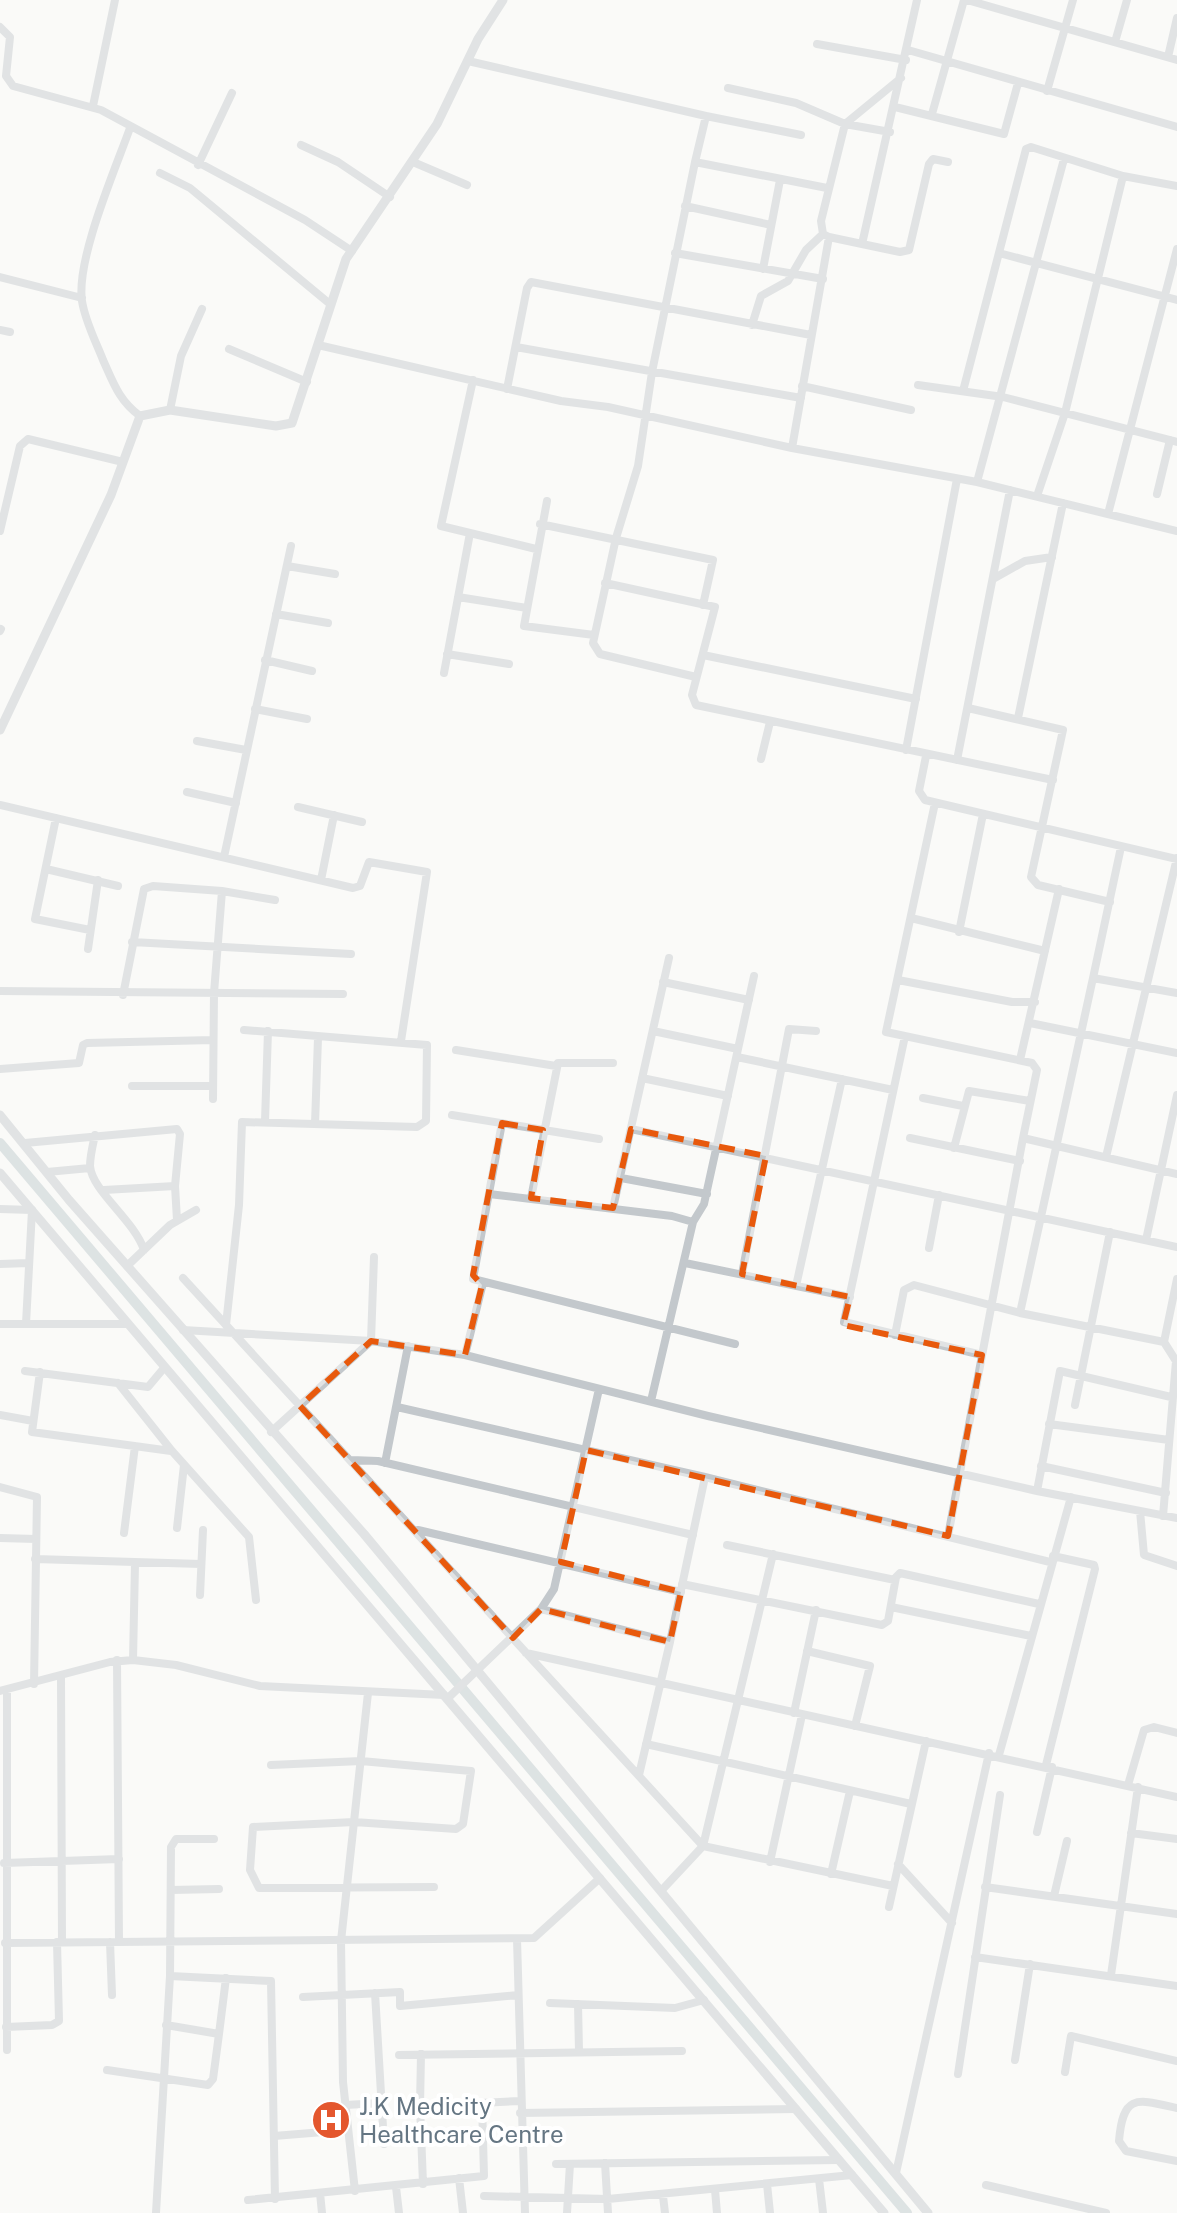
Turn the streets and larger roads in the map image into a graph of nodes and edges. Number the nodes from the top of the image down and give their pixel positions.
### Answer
1 (115, 0) edge
2 (503, 0) edge
3 (917, 0) edge
4 (966, 0) edge
5 (1018, 0) edge
6 (1073, 0) edge
7 (1127, 0) edge
8 (1015, 13) junction
9 (1177, 18) edge
10 (0, 27) edge
11 (1065, 27) junction
12 (1115, 42) junction
13 (817, 44) dead end
14 (907, 55) junction
15 (1172, 59) edge
16 (468, 61) junction
17 (947, 62) junction
18 (902, 78) junction
19 (1018, 83) junction
20 (728, 88) dead end
21 (1047, 91) junction
22 (232, 93) dead end
23 (93, 106) junction
24 (895, 107) junction
25 (932, 114) junction
26 (706, 116) junction
27 (845, 124) junction
28 (1177, 127) edge
29 (130, 128) junction
30 (890, 132) junction
31 (801, 135) dead end
32 (301, 145) dead end
33 (1064, 159) junction
34 (413, 162) junction
35 (695, 162) junction
36 (948, 162) dead end
37 (198, 165) junction
38 (160, 173) dead end
39 (1123, 176) junction
40 (780, 180) junction
41 (467, 185) dead end
42 (1177, 186) edge
43 (827, 188) junction
44 (390, 197) junction
45 (685, 206) junction
46 (771, 225) junction
47 (826, 235) junction
48 (862, 244) junction
49 (1177, 249) edge
50 (352, 251) junction
51 (675, 253) junction
52 (999, 253) junction
53 (1034, 263) junction
54 (763, 269) junction
55 (793, 274) junction
56 (0, 277) edge
57 (823, 279) junction
58 (1096, 279) junction
59 (1165, 297) junction
60 (82, 298) junction
61 (1177, 300) edge
62 (330, 304) junction
63 (202, 309) dead end
64 (665, 309) junction
65 (752, 325) junction
66 (811, 335) junction
67 (318, 345) junction
68 (516, 347) junction
69 (229, 349) dead end
70 (652, 372) junction
71 (473, 380) junction
72 (307, 382) junction
73 (918, 385) dead end
74 (802, 386) junction
75 (507, 389) junction
76 (963, 391) junction
77 (1003, 397) junction
78 (801, 398) junction
79 (170, 410) junction
80 (911, 410) dead end
81 (1065, 413) junction
82 (140, 416) junction
83 (644, 417) junction
84 (1129, 430) junction
85 (1174, 441) edge
86 (792, 448) junction
87 (123, 462) junction
88 (957, 479) junction
89 (977, 482) junction
90 (1010, 490) junction
91 (1157, 494) dead end
92 (1037, 496) junction
93 (547, 501) dead end
94 (1063, 503) junction
95 (1108, 514) junction
96 (540, 524) junction
97 (0, 531) edge
98 (1177, 531) edge
99 (470, 533) junction
100 (616, 538) junction
101 (291, 546) dead end
102 (536, 549) junction
103 (1052, 557) junction
104 (287, 566) junction
105 (335, 574) dead end
106 (993, 579) junction
107 (605, 583) junction
108 (458, 597) junction
109 (703, 605) junction
110 (527, 608) junction
111 (276, 614) junction
112 (328, 623) dead end
113 (594, 635) junction
114 (447, 654) junction
115 (703, 655) junction
116 (265, 660) junction
117 (509, 664) dead end
118 (312, 671) dead end
119 (444, 673) dead end
120 (696, 677) junction
121 (916, 699) junction
122 (968, 708) junction
123 (255, 709) junction
124 (4, 710) edge
125 (1018, 718) junction
126 (307, 719) dead end
127 (770, 722) junction
128 (0, 730) edge
129 (197, 741) dead end
130 (246, 750) junction
131 (906, 750) junction
132 (926, 756) junction
133 (761, 759) dead end
134 (957, 760) junction
135 (1053, 780) junction
136 (187, 792) dead end
137 (236, 803) junction
138 (935, 803) junction
139 (0, 805) edge
140 (298, 807) dead end
141 (983, 814) junction
142 (334, 815) junction
143 (56, 818) junction
144 (362, 822) dead end
145 (1042, 829) junction
146 (1121, 847) junction
147 (224, 857) junction
148 (1177, 858) edge
149 (46, 869) junction
150 (98, 880) junction
151 (321, 880) junction
152 (118, 886) dead end
153 (1059, 889) junction
154 (222, 891) junction
155 (1173, 894) edge
156 (275, 900) dead end
157 (1110, 902) junction
158 (911, 918) junction
159 (90, 930) junction
160 (959, 932) junction
161 (132, 942) junction
162 (217, 947) junction
163 (88, 949) dead end
164 (1045, 951) junction
165 (351, 954) dead end
166 (669, 958) dead end
167 (754, 976) dead end
168 (1093, 978) junction
169 (898, 980) junction
170 (663, 982) junction
171 (1147, 988) junction
172 (0, 991) edge
173 (214, 993) junction
174 (1177, 993) edge
175 (343, 994) dead end
176 (123, 995) junction
177 (749, 1000) junction
178 (1035, 1002) junction
179 (1030, 1023) junction
180 (244, 1030) dead end
181 (268, 1031) junction
182 (653, 1031) junction
183 (816, 1031) dead end
184 (1080, 1033) junction
185 (905, 1036) junction
186 (318, 1038) junction
187 (213, 1040) junction
188 (401, 1041) junction
189 (1132, 1044) junction
190 (456, 1050) dead end
191 (738, 1053) junction
192 (1177, 1053) edge
193 (1020, 1060) junction
194 (613, 1063) dead end
195 (556, 1066) junction
196 (784, 1067) junction
197 (0, 1069) edge
198 (642, 1078) junction
199 (842, 1079) junction
200 (132, 1086) dead end
201 (212, 1086) junction
202 (893, 1090) junction
203 (1177, 1095) edge
204 (728, 1096) junction
205 (923, 1098) dead end
206 (213, 1099) dead end
207 (1030, 1101) junction
208 (963, 1106) junction
209 (0, 1115) edge
210 (452, 1115) dead end
211 (265, 1121) junction
212 (502, 1123) junction
213 (315, 1124) junction
214 (631, 1129) junction
215 (543, 1130) junction
216 (95, 1135) junction
217 (910, 1138) dead end
218 (1023, 1138) junction
219 (599, 1139) dead end
220 (25, 1143) junction
221 (718, 1145) junction
222 (1054, 1146) junction
223 (954, 1148) junction
224 (766, 1156) junction
225 (1106, 1157) junction
226 (1020, 1161) junction
227 (90, 1168) junction
228 (823, 1170) junction
229 (1161, 1170) junction
230 (47, 1172) junction
231 (0, 1173) edge
232 (1177, 1174) edge
233 (621, 1178) junction
234 (876, 1181) junction
235 (175, 1186) junction
236 (104, 1190) junction
237 (489, 1194) junction
238 (707, 1194) junction
239 (939, 1195) junction
240 (531, 1198) junction
241 (613, 1208) junction
242 (0, 1209) edge
243 (32, 1210) junction
244 (196, 1210) dead end
245 (1010, 1210) junction
246 (1040, 1217) junction
247 (177, 1220) junction
248 (693, 1222) junction
249 (1110, 1232) junction
250 (1146, 1240) junction
251 (1177, 1247) edge
252 (929, 1248) dead end
253 (144, 1250) junction
254 (374, 1257) dead end
255 (29, 1263) junction
256 (685, 1263) junction
257 (0, 1264) edge
258 (127, 1266) junction
259 (742, 1274) junction
260 (183, 1278) dead end
261 (1177, 1279) edge
262 (483, 1283) junction
263 (796, 1286) junction
264 (850, 1297) junction
265 (991, 1304) junction
266 (1020, 1313) junction
267 (0, 1324) edge
268 (26, 1324) junction
269 (126, 1324) junction
270 (1089, 1327) junction
271 (229, 1328) junction
272 (670, 1328) junction
273 (183, 1330) junction
274 (895, 1335) junction
275 (371, 1341) junction
276 (1164, 1342) junction
277 (735, 1344) dead end
278 (408, 1346) junction
279 (465, 1355) junction
280 (982, 1355) junction
281 (164, 1368) junction
282 (25, 1371) dead end
283 (40, 1372) junction
284 (1080, 1375) junction
285 (118, 1383) junction
286 (599, 1389) junction
287 (1171, 1397) junction
288 (651, 1401) junction
289 (1075, 1405) dead end
290 (300, 1406) junction
291 (397, 1407) junction
292 (0, 1415) edge
293 (33, 1421) junction
294 (1049, 1424) junction
295 (271, 1432) junction
296 (1169, 1440) junction
297 (135, 1446) junction
298 (586, 1450) junction
299 (172, 1451) junction
300 (351, 1460) junction
301 (385, 1463) junction
302 (184, 1465) junction
303 (1041, 1466) junction
304 (958, 1472) junction
305 (705, 1477) junction
306 (0, 1487) edge
307 (1037, 1491) junction
308 (1166, 1493) junction
309 (1071, 1497) junction
310 (573, 1507) junction
311 (1140, 1511) junction
312 (1163, 1516) junction
313 (1177, 1518) edge
314 (177, 1528) dead end
315 (203, 1530) dead end
316 (418, 1530) junction
317 (124, 1533) dead end
318 (693, 1535) junction
319 (948, 1536) junction
320 (0, 1538) edge
321 (36, 1539) junction
322 (727, 1545) dead end
323 (773, 1554) junction
324 (35, 1559) junction
325 (1052, 1559) junction
326 (561, 1562) junction
327 (135, 1564) junction
328 (201, 1564) junction
329 (1177, 1566) edge
330 (895, 1580) junction
331 (682, 1588) junction
332 (200, 1595) dead end
333 (760, 1598) junction
334 (256, 1600) dead end
335 (1039, 1604) junction
336 (891, 1607) junction
337 (541, 1609) junction
338 (816, 1610) junction
339 (1031, 1636) junction
340 (513, 1638) junction
341 (670, 1642) junction
342 (807, 1651) junction
343 (526, 1653) junction
344 (117, 1660) junction
345 (133, 1660) junction
346 (478, 1670) junction
347 (61, 1677) junction
348 (660, 1683) junction
349 (34, 1684) junction
350 (3, 1691) edge
351 (368, 1693) junction
352 (445, 1697) junction
353 (738, 1700) junction
354 (798, 1714) junction
355 (855, 1726) junction
356 (1177, 1733) edge
357 (926, 1741) junction
358 (646, 1744) junction
359 (989, 1753) junction
360 (999, 1755) junction
361 (361, 1761) junction
362 (723, 1763) junction
363 (271, 1765) dead end
364 (1049, 1766) junction
365 (639, 1775) junction
366 (788, 1778) junction
367 (1133, 1786) junction
368 (850, 1791) junction
369 (1000, 1795) dead end
370 (1177, 1797) edge
371 (911, 1804) junction
372 (354, 1822) junction
373 (1037, 1832) dead end
374 (1131, 1833) junction
375 (214, 1839) dead end
376 (1177, 1839) edge
377 (1067, 1841) dead end
378 (703, 1846) junction
379 (119, 1859) junction
380 (61, 1861) junction
381 (770, 1862) junction
382 (3, 1863) edge
383 (898, 1864) junction
384 (831, 1874) junction
385 (600, 1878) junction
386 (346, 1885) junction
387 (893, 1886) junction
388 (434, 1887) dead end
389 (985, 1887) junction
390 (219, 1889) dead end
391 (171, 1890) junction
392 (661, 1891) junction
393 (1054, 1896) junction
394 (1121, 1905) junction
395 (889, 1907) dead end
396 (1177, 1914) edge
397 (952, 1923) junction
398 (517, 1939) junction
399 (170, 1940) junction
400 (341, 1941) junction
401 (59, 1942) junction
402 (114, 1942) junction
403 (5, 1943) junction
404 (975, 1957) junction
405 (1030, 1964) junction
406 (3, 1970) edge
407 (1111, 1975) junction
408 (170, 1976) junction
409 (226, 1978) junction
410 (1177, 1986) edge
411 (341, 1993) junction
412 (375, 1993) junction
413 (112, 1995) dead end
414 (518, 1995) junction
415 (303, 1997) dead end
416 (704, 2000) junction
417 (550, 2003) dead end
418 (578, 2004) junction
419 (4, 2024) edge
420 (166, 2025) junction
421 (219, 2034) junction
422 (7, 2050) dead end
423 (519, 2051) junction
424 (579, 2051) junction
425 (682, 2051) dead end
426 (421, 2054) junction
427 (399, 2055) dead end
428 (1015, 2060) dead end
429 (1177, 2061) edge
430 (107, 2070) dead end
431 (1065, 2072) dead end
432 (958, 2074) dead end
433 (161, 2077) junction
434 (520, 2101) junction
435 (382, 2103) junction
436 (482, 2103) junction
437 (345, 2105) junction
438 (420, 2106) junction
439 (1177, 2108) edge
440 (796, 2109) junction
441 (520, 2113) junction
442 (348, 2130) junction
443 (274, 2136) junction
444 (384, 2144) dead end
445 (839, 2160) junction
446 (1177, 2161) edge
447 (605, 2163) junction
448 (556, 2164) dead end
449 (570, 2164) junction
450 (896, 2173) junction
451 (852, 2175) junction
452 (459, 2178) junction
453 (819, 2179) junction
454 (423, 2184) junction
455 (767, 2184) junction
456 (986, 2185) dead end
457 (396, 2187) junction
458 (715, 2190) junction
459 (355, 2191) junction
460 (320, 2193) junction
461 (484, 2196) dead end
462 (524, 2196) junction
463 (663, 2196) junction
464 (566, 2198) junction
465 (275, 2199) junction
466 (608, 2199) junction
467 (248, 2200) dead end
468 (156, 2213) edge
469 (322, 2213) edge
470 (399, 2213) edge
471 (463, 2213) edge
472 (525, 2213) edge
473 (567, 2213) edge
474 (608, 2213) edge
475 (665, 2213) edge
476 (717, 2213) edge
477 (770, 2213) edge
478 (823, 2213) edge
479 (884, 2213) edge
480 (928, 2213) edge
481 (1106, 2213) edge

1 - 23 street
2 - 16 street
3 - 14 street
4 - 8 street
4 - 17 street
5 - 8 street
6 - 11 street
7 - 12 street
8 - 11 street
9 - 15 street
10 - 23 street
11 - 12 street
11 - 21 street
12 - 15 street
13 - 14 street
14 - 17 street
14 - 18 street
16 - 26 street
16 - 34 street
17 - 19 street
17 - 25 street
18 - 24 street
18 - 27 street
19 - 21 street
19 - 25 street
20 - 27 street
21 - 28 street
22 - 37 street
23 - 29 street
24 - 25 street
24 - 30 street
26 - 31 street
26 - 35 street
27 - 30 street
27 - 43 street
29 - 37 street
29 - 60 street
30 - 48 street
32 - 44 street
33 - 39 street
33 - 52 street
33 - 53 street
34 - 41 street
34 - 44 street
35 - 40 street
35 - 45 street
36 - 48 street
37 - 50 street
38 - 62 street
39 - 42 street
39 - 58 street
40 - 43 street
40 - 46 street
43 - 47 street
44 - 50 street
45 - 46 street
45 - 51 street
46 - 54 street
47 - 48 street
47 - 55 street
47 - 57 street
49 - 59 street
50 - 62 street
51 - 54 street
51 - 64 street
52 - 53 street
52 - 76 street
53 - 58 street
53 - 77 street
54 - 55 street
55 - 57 street
55 - 65 street
56 - 60 street
57 - 66 street
58 - 59 street
58 - 81 street
59 - 61 street
59 - 84 street
60 - 82 street
62 - 67 street
63 - 79 street
64 - 65 street
64 - 68 street
64 - 70 street
65 - 66 street
66 - 74 street
67 - 71 street
67 - 72 street
68 - 70 street
68 - 75 street
69 - 72 street
70 - 78 street
70 - 83 street
71 - 75 street
71 - 99 street
72 - 79 street
73 - 76 street
74 - 78 street
74 - 80 street
75 - 83 street
76 - 77 street
77 - 81 street
77 - 89 street
78 - 86 street
79 - 82 street
81 - 84 street
81 - 92 street
82 - 87 street
83 - 86 street
83 - 100 street
84 - 85 street
84 - 95 street
85 - 91 street
86 - 88 street
87 - 97 street
87 - 124 street
88 - 89 street
88 - 121 street
89 - 90 street
90 - 92 street
90 - 106 street
92 - 94 street
93 - 96 street
94 - 95 street
94 - 103 street
95 - 98 street
96 - 100 street
96 - 102 street
99 - 102 street
99 - 108 street
100 - 107 street
100 - 109 street
101 - 104 street
102 - 110 street
103 - 106 street
103 - 125 street
104 - 105 street
104 - 111 street
106 - 122 street
107 - 109 street
107 - 113 street
108 - 110 street
108 - 114 street
109 - 115 street
110 - 113 street
111 - 112 street
111 - 116 street
113 - 120 street
114 - 117 street
114 - 119 street
115 - 120 street
115 - 121 street
116 - 118 street
116 - 123 street
120 - 127 street
121 - 131 street
122 - 125 street
122 - 134 street
123 - 126 street
123 - 130 street
124 - 128 street
125 - 135 street
127 - 131 street
127 - 133 street
129 - 130 street
130 - 137 street
131 - 132 street
132 - 134 street
132 - 138 street
134 - 135 street
135 - 145 street
136 - 137 street
137 - 147 street
138 - 141 street
138 - 158 street
139 - 143 street
140 - 142 street
141 - 145 street
141 - 160 street
142 - 144 street
142 - 151 street
143 - 147 street
143 - 149 street
145 - 146 street
145 - 153 street
146 - 148 street
146 - 157 street
147 - 151 street
148 - 155 street
149 - 150 street
149 - 159 street
150 - 152 street
150 - 159 street
151 - 188 street
153 - 157 street
153 - 164 street
154 - 156 street
154 - 161 street
154 - 162 street
155 - 171 street
157 - 168 street
158 - 160 street
158 - 169 street
159 - 163 street
160 - 164 street
161 - 162 street
161 - 176 street
162 - 165 street
162 - 173 street
164 - 178 street
166 - 170 street
167 - 177 street
168 - 171 street
168 - 184 street
169 - 178 street
169 - 185 street
170 - 177 street
170 - 182 street
171 - 174 street
171 - 189 street
172 - 176 street
173 - 175 street
173 - 176 street
173 - 187 street
177 - 191 street
178 - 179 street
179 - 184 street
179 - 193 street
180 - 181 street
181 - 186 street
181 - 211 street
182 - 191 street
182 - 198 street
183 - 196 street
184 - 189 street
184 - 222 street
185 - 193 street
185 - 202 street
186 - 188 street
186 - 213 street
187 - 197 street
187 - 201 street
188 - 213 street
189 - 192 street
189 - 225 street
190 - 195 street
191 - 196 street
191 - 204 street
193 - 207 street
194 - 195 street
195 - 215 street
196 - 199 street
196 - 224 street
198 - 204 street
198 - 214 street
199 - 202 street
199 - 228 street
200 - 201 street
201 - 206 street
202 - 234 street
203 - 229 street
204 - 221 street
205 - 208 street
207 - 208 street
207 - 218 street
208 - 223 street
209 - 220 street
210 - 212 street
211 - 213 street
211 - 271 street
212 - 215 street
212 - 237 street
214 - 221 street
214 - 233 street
215 - 219 street
215 - 240 street
216 - 220 street
216 - 227 street
216 - 235 street
217 - 223 street
218 - 222 street
218 - 226 street
220 - 230 street
221 - 224 street
221 - 238 street
222 - 225 street
222 - 246 street
223 - 226 street
224 - 228 street
224 - 259 street
225 - 229 street
226 - 245 street
227 - 230 street
227 - 236 street
228 - 234 street
228 - 263 street
229 - 232 street
229 - 250 street
230 - 258 street
231 - 243 street
233 - 238 street
233 - 241 street
234 - 239 street
234 - 264 street
235 - 236 street
235 - 247 street
236 - 253 street
237 - 240 street
237 - 262 street
238 - 248 street
239 - 245 street
239 - 252 street
240 - 241 street
241 - 248 street
242 - 243 street
243 - 255 street
243 - 269 street
244 - 247 street
245 - 246 street
245 - 265 street
246 - 249 street
246 - 266 street
247 - 253 street
248 - 256 street
249 - 250 street
249 - 270 street
250 - 251 street
253 - 258 street
254 - 275 street
255 - 257 street
255 - 268 street
256 - 259 street
256 - 272 street
258 - 273 street
259 - 263 street
260 - 271 street
261 - 276 street
262 - 272 street
262 - 279 street
263 - 264 street
264 - 274 street
265 - 266 street
265 - 274 street
265 - 280 street
266 - 270 street
267 - 268 street
268 - 269 street
269 - 281 street
270 - 276 street
270 - 284 street
271 - 273 street
271 - 275 street
271 - 290 street
272 - 277 street
272 - 288 street
273 - 295 street
274 - 280 street
275 - 278 street
275 - 290 street
276 - 287 street
278 - 279 street
278 - 291 street
279 - 286 street
280 - 304 street
281 - 285 street
281 - 352 street
282 - 283 street
283 - 285 street
283 - 293 street
284 - 287 street
284 - 289 street
284 - 294 street
285 - 299 street
286 - 288 street
286 - 298 street
287 - 296 street
288 - 304 street
290 - 295 street
290 - 300 street
291 - 298 street
291 - 301 street
292 - 293 street
293 - 297 street
294 - 296 street
294 - 303 street
295 - 346 street
296 - 308 street
297 - 299 street
297 - 317 street
298 - 305 street
298 - 310 street
299 - 302 street
300 - 301 street
300 - 316 street
301 - 310 street
302 - 314 street
302 - 334 street
303 - 307 street
303 - 308 street
304 - 307 street
304 - 319 street
305 - 318 street
305 - 319 street
306 - 321 street
307 - 309 street
308 - 312 street
309 - 311 street
309 - 325 street
310 - 318 street
310 - 326 street
311 - 312 street
311 - 329 street
312 - 313 street
315 - 328 street
316 - 326 street
316 - 340 street
318 - 331 street
319 - 325 street
320 - 321 street
321 - 324 street
322 - 323 street
323 - 330 street
323 - 333 street
324 - 327 street
324 - 349 street
325 - 335 street
325 - 364 street
326 - 331 street
326 - 337 street
327 - 328 street
327 - 345 street
328 - 332 street
330 - 335 street
330 - 336 street
331 - 333 street
331 - 341 street
333 - 338 street
333 - 353 street
335 - 339 street
336 - 338 street
336 - 339 street
337 - 340 street
337 - 341 street
338 - 342 street
339 - 360 street
340 - 343 street
340 - 346 street
341 - 348 street
342 - 354 street
342 - 355 street
343 - 348 street
343 - 365 street
344 - 345 street
344 - 347 street
344 - 379 street
345 - 351 street
346 - 352 street
346 - 392 street
347 - 349 street
347 - 380 street
348 - 353 street
348 - 358 street
349 - 350 street
350 - 382 street
351 - 352 street
351 - 361 street
352 - 385 street
353 - 354 street
353 - 362 street
354 - 355 street
354 - 366 street
355 - 357 street
356 - 367 street
357 - 359 street
357 - 371 street
358 - 362 street
358 - 365 street
359 - 360 street
359 - 397 street
360 - 364 street
361 - 363 street
361 - 372 street
361 - 372 street
362 - 366 street
362 - 378 street
364 - 367 street
364 - 373 street
365 - 378 street
366 - 368 street
366 - 381 street
367 - 370 street
367 - 374 street
368 - 371 street
368 - 384 street
369 - 389 street
371 - 383 street
372 - 386 street
372 - 386 street
374 - 376 street
374 - 394 street
375 - 391 street
377 - 393 street
378 - 381 street
378 - 392 street
379 - 380 street
379 - 402 street
380 - 382 street
380 - 401 street
381 - 384 street
382 - 403 street
383 - 387 street
383 - 397 street
384 - 387 street
385 - 398 street
385 - 416 street
386 - 388 street
386 - 400 street
387 - 395 street
389 - 393 street
389 - 404 street
390 - 391 street
391 - 399 street
392 - 450 street
393 - 394 street
394 - 396 street
394 - 407 street
397 - 450 street
398 - 400 street
398 - 414 street
399 - 400 street
399 - 402 street
399 - 408 street
400 - 411 street
401 - 402 street
401 - 403 street
401 - 419 street
402 - 413 street
403 - 406 street
404 - 405 street
404 - 432 street
405 - 407 street
405 - 428 street
406 - 419 street
407 - 410 street
408 - 409 street
408 - 420 street
409 - 421 street
409 - 443 street
411 - 412 street
411 - 415 street
411 - 437 street
412 - 414 street
412 - 435 street
414 - 423 street
416 - 418 street
416 - 440 street
417 - 418 street
418 - 424 street
419 - 422 street
420 - 421 street
420 - 433 street
421 - 433 street
423 - 424 street
423 - 426 street
423 - 434 street
424 - 425 street
426 - 427 street
426 - 438 street
429 - 431 street
430 - 433 street
433 - 468 street
434 - 436 street
434 - 441 street
435 - 437 street
435 - 444 street
436 - 438 street
436 - 452 street
437 - 442 street
438 - 454 street
439 - 446 street
440 - 441 street
440 - 445 street
441 - 462 street
442 - 443 street
442 - 459 street
443 - 465 street
445 - 447 street
445 - 451 street
447 - 449 street
447 - 466 street
448 - 449 street
449 - 464 street
450 - 480 street
451 - 453 street
451 - 479 street
452 - 454 street
452 - 471 street
453 - 455 street
453 - 478 street
454 - 457 street
455 - 458 street
455 - 477 street
456 - 481 street
457 - 459 street
457 - 470 street
458 - 463 street
458 - 476 street
459 - 460 street
460 - 465 street
460 - 469 street
461 - 462 street
462 - 464 street
462 - 472 street
463 - 466 street
463 - 475 street
464 - 466 street
464 - 473 street
465 - 467 street
466 - 474 street

